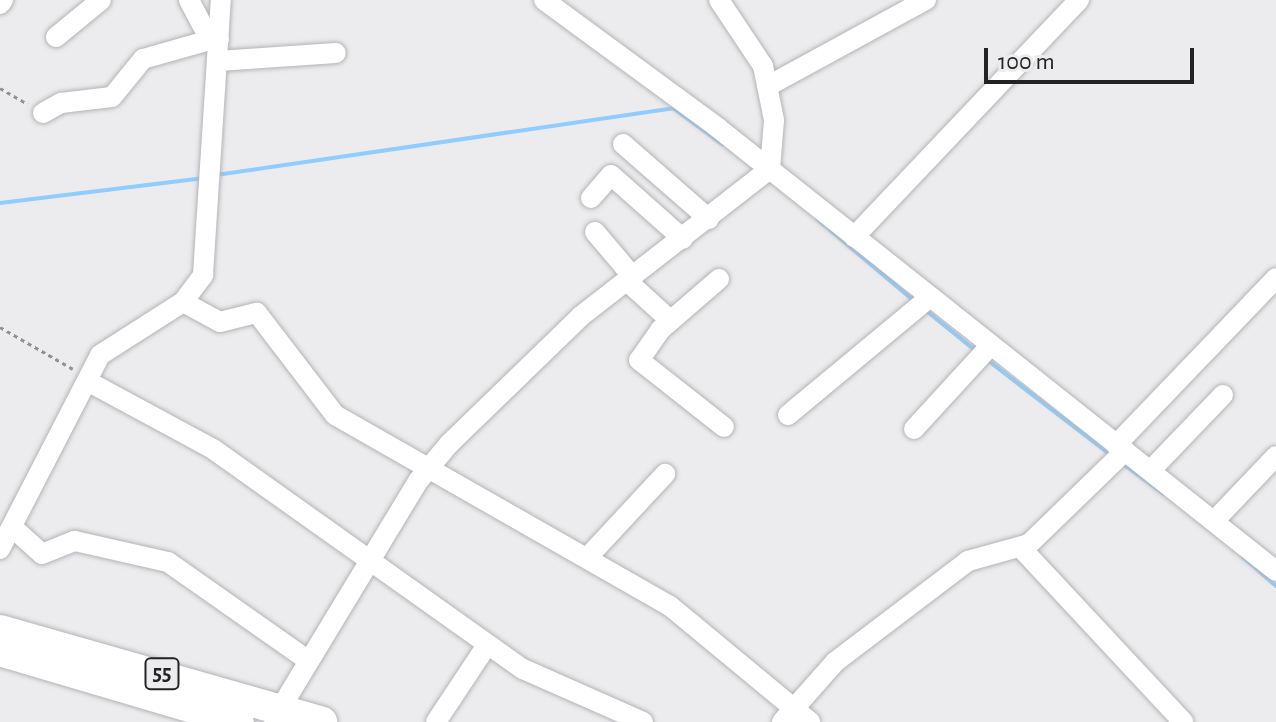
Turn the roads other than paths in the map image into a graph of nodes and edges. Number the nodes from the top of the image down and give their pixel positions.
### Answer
1 (101, 0) edge
2 (189, 0) edge
3 (221, 0) edge
4 (544, 0) edge
5 (719, 0) edge
6 (926, 0) edge
7 (1076, 1) edge
8 (56, 37) dead end
9 (214, 40) junction
10 (336, 53) dead end
11 (218, 61) junction
12 (768, 86) junction
13 (43, 113) road end
14 (623, 144) dead end
15 (766, 175) junction
16 (591, 198) dead end
17 (709, 219) junction
18 (595, 232) dead end
19 (854, 237) junction
20 (683, 239) junction
21 (1276, 278) edge
22 (630, 279) junction
23 (719, 279) dead end
24 (183, 302) junction
25 (923, 303) junction
26 (671, 321) junction
27 (985, 352) junction
28 (91, 379) junction
29 (1223, 395) dead end
30 (788, 415) dead end
31 (724, 427) dead end
32 (914, 429) dead end
33 (1118, 454) junction
34 (1276, 456) edge
35 (428, 470) junction
36 (1151, 470) junction
37 (665, 474) dead end
38 (1215, 520) junction
39 (12, 527) junction
40 (1021, 548) junction
41 (0, 549) edge
42 (587, 558) junction
43 (370, 563) junction
44 (1276, 571) edge
45 (0, 630) edge
46 (487, 645) junction
47 (0, 651) edge
48 (309, 661) junction
49 (276, 715) edge
50 (786, 716) edge
51 (239, 722) edge
52 (322, 722) edge
53 (436, 722) edge
54 (643, 722) edge
55 (810, 722) edge
56 (1183, 722) edge

1 - 8 street
2 - 9 street
3 - 9 street
4 - 15 street
5 - 12 street
6 - 12 street
7 - 19 street
9 - 11 street
9 - 13 street
10 - 11 street
11 - 24 street
12 - 15 street
14 - 17 street
15 - 17 street
15 - 19 street
16 - 20 street
17 - 20 street
18 - 22 street
19 - 25 street
20 - 22 street
21 - 33 street
22 - 26 street
22 - 35 street
23 - 26 street
24 - 28 street
24 - 35 street
25 - 27 street
25 - 30 street
26 - 31 street
27 - 32 street
27 - 33 street
28 - 39 street
28 - 43 street
29 - 36 street
33 - 36 street
33 - 40 street
34 - 38 street
35 - 42 street
35 - 43 street
36 - 38 street
37 - 42 street
38 - 44 street
39 - 41 street
39 - 48 street
40 - 50 street
40 - 56 street
42 - 50 street
43 - 46 street
43 - 48 street
45 - 49 highway, 55
46 - 53 street
46 - 54 street
47 - 51 highway, 55
48 - 49 street
49 - 52 highway, 55
50 - 55 street

